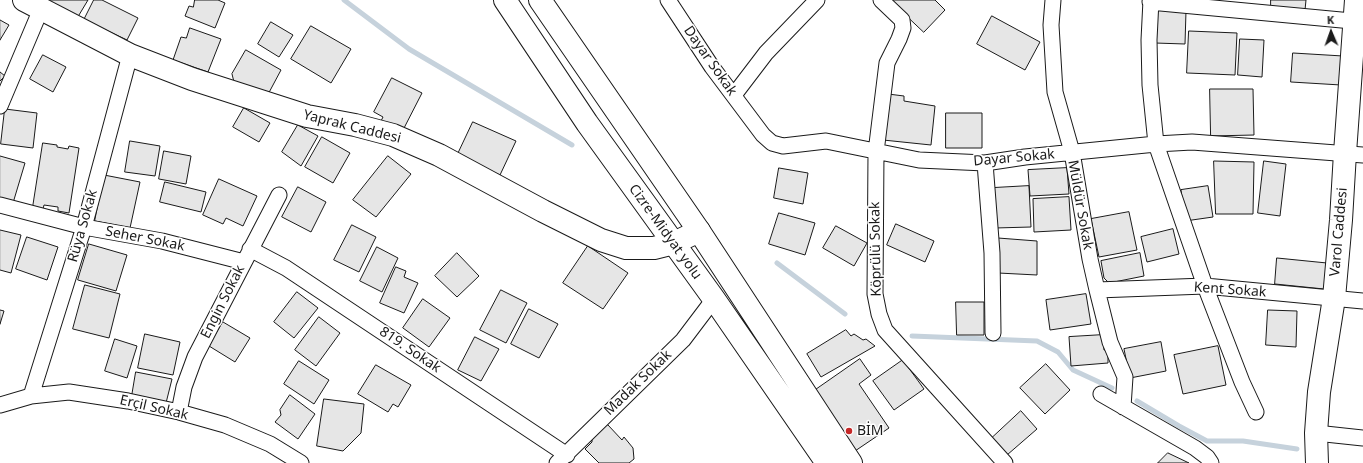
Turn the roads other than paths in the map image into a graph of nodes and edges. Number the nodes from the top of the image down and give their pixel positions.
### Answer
1 (505, 0) edge
2 (540, 0) edge
3 (668, 0) edge
4 (817, 0) edge
5 (881, 0) edge
6 (1053, 0) edge
7 (1151, 1) edge
8 (32, 4) edge
9 (1358, 14) edge
10 (130, 55) junction
11 (734, 95) junction
12 (0, 106) edge
13 (1156, 144) junction
14 (876, 152) junction
15 (1072, 152) junction
16 (1354, 154) edge
17 (985, 163) junction
18 (279, 195) dead end
19 (0, 205) edge
20 (84, 227) junction
21 (699, 231) junction
22 (674, 243) junction
23 (247, 256) junction
24 (1206, 286) junction
25 (1097, 290) junction
26 (1334, 298) junction
27 (714, 299) junction
28 (1363, 301) edge
29 (993, 333) dead end
30 (1101, 394) dead end
31 (31, 396) junction
32 (0, 405) edge
33 (1123, 407) junction
34 (179, 412) junction
35 (1256, 412) dead end
36 (1316, 433) junction
37 (1363, 438) edge
38 (562, 459) edge
39 (301, 463) edge
40 (827, 463) edge
41 (851, 463) edge
42 (1005, 463) edge
43 (1211, 463) edge
44 (1317, 463) edge

1 - 22 main road, Cizre-Midyat yolu
2 - 21 main road, Cizre-Midyat yolu
3 - 11 street, Dayar Sokak
4 - 11 street
5 - 14 street, Köprülü Sokak
6 - 15 street, Müldür Sokak
7 - 9 street
7 - 13 street
8 - 10 main road, Yaprak Caddesi
8 - 12 street
9 - 16 main road, Varol Caddesi
10 - 20 street, Rüya Sokak
10 - 22 main road, Yaprak Caddesi
11 - 14 street, Dayar Sokak
13 - 15 street, Dayar Sokak
13 - 16 street, Dayar Sokak
13 - 24 street
14 - 17 street, Dayar Sokak
14 - 42 street, Köprülü Sokak
15 - 17 street, Dayar Sokak
15 - 25 street, Müldür Sokak
16 - 26 main road, Varol Caddesi
17 - 29 street
18 - 23 street, Engin Sokak
19 - 20 street, Seher Sokak
20 - 23 street, Seher Sokak
20 - 31 street, Rüya Sokak
21 - 22 main road, Yaprak Caddesi
21 - 41 main road, Cizre-Midyat yolu
22 - 27 main road, Cizre-Midyat yolu
23 - 34 street, Engin Sokak
23 - 38 street, 819. Sokak
24 - 25 street, Kent Sokak
24 - 26 street, Kent Sokak
24 - 35 street
25 - 33 street, Müldür Sokak
26 - 28 street, Kent Sokak
26 - 36 main road, Varol Caddesi
27 - 38 street, Madak Sokak
27 - 40 main road, Cizre-Midyat yolu
30 - 33 street
31 - 32 street, Erçil Sokak
31 - 34 street, Erçil Sokak
33 - 43 street
34 - 39 street, Erçil Sokak
36 - 37 street
36 - 44 main road, Varol Caddesi

